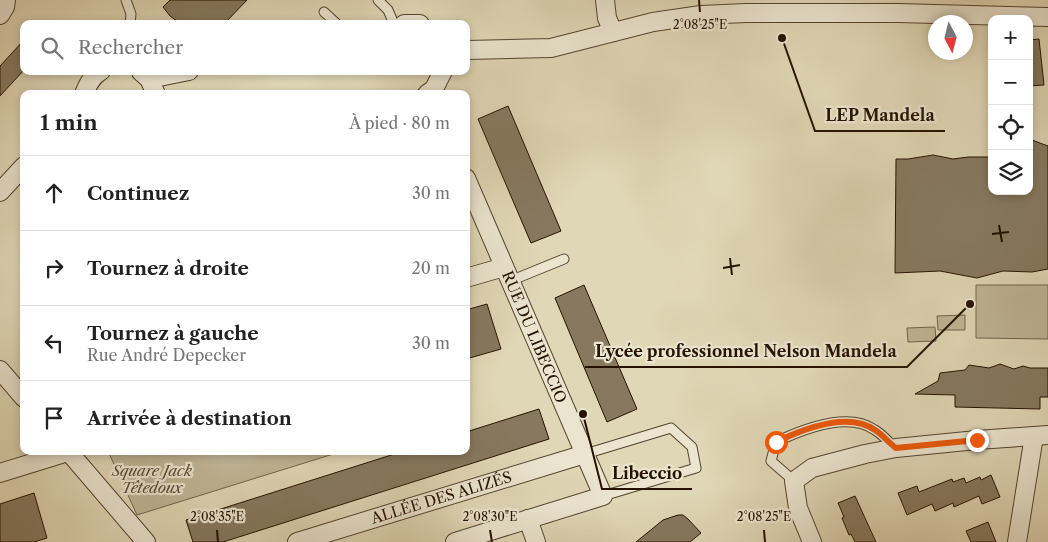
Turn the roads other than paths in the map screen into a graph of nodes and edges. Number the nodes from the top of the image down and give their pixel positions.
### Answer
1 (6, 0) edge
2 (126, 0) edge
3 (378, 0) edge
4 (605, 0) edge
5 (881, 6) edge
6 (324, 12) dead end
7 (0, 16) edge
8 (1048, 17) edge
9 (130, 20) edge
10 (333, 20) edge
11 (392, 20) edge
12 (613, 32) junction
13 (470, 50) edge
14 (95, 75) edge
15 (173, 75) edge
16 (441, 75) edge
17 (149, 81) edge
18 (86, 90) edge
19 (433, 90) edge
20 (20, 170) edge
21 (0, 192) edge
22 (472, 207) edge
23 (564, 259) dead end
24 (507, 274) junction
25 (470, 278) edge
26 (3, 379) edge
27 (20, 394) edge
28 (1041, 436) edge
29 (896, 448) junction
30 (585, 454) junction
31 (58, 455) edge
32 (71, 455) edge
33 (0, 473) edge
34 (794, 481) junction
35 (603, 496) junction
36 (528, 519) junction
37 (146, 542) edge
38 (297, 542) edge
39 (455, 542) edge
40 (536, 542) edge
41 (812, 542) edge
42 (1017, 542) edge

1 - 7 street
2 - 9 lane
3 - 11 lane
4 - 12 street
5 - 8 street
5 - 12 street
6 - 10 lane
12 - 13 street
14 - 18 street
15 - 17 street
16 - 19 street
20 - 21 street
22 - 24 street, RUE DU LIBECCIO
23 - 24 lane
24 - 25 street
24 - 30 street, RUE DU LIBECCIO
26 - 27 street
28 - 29 street
28 - 42 street
29 - 34 street
29 - 34 lane
30 - 35 street, RUE DU LIBECCIO
30 - 35 lane
30 - 38 street, ALLÉE DES ALIZÉS
31 - 33 street
32 - 37 street
34 - 41 street
35 - 36 street
36 - 39 street
36 - 40 street

